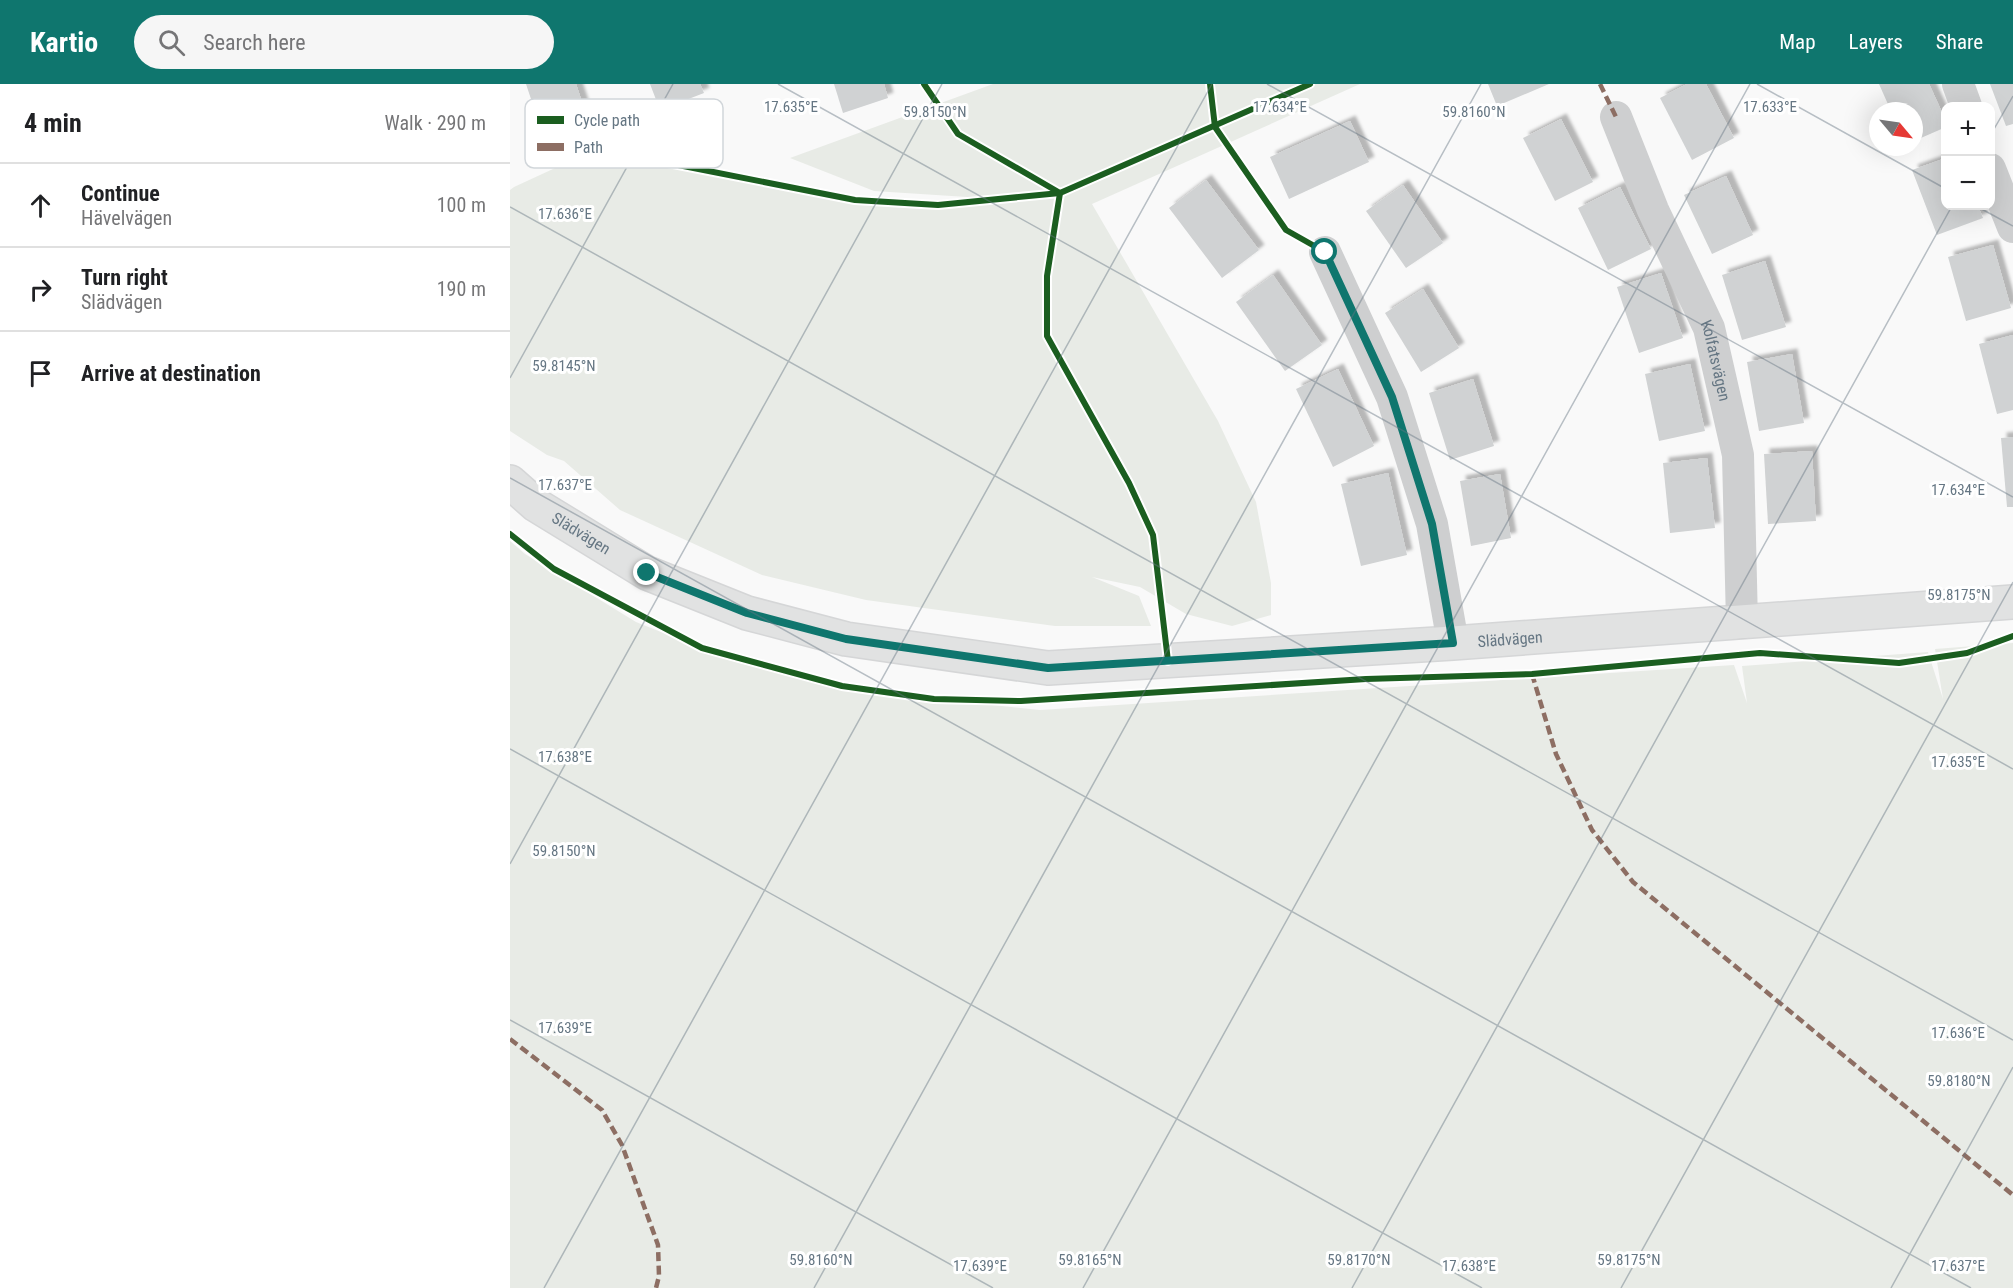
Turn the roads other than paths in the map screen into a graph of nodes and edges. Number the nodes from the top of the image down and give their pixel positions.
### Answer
1 (1958, 84) edge
2 (1965, 102) edge
3 (1616, 117) dead end
4 (1995, 181) edge
5 (2013, 226) edge
6 (1325, 252) dead end
7 (510, 482) edge
8 (2013, 602) edge
9 (1743, 623) junction
10 (1453, 643) junction

1 - 2 street
3 - 9 street, Kolfatsvägen
4 - 5 street
6 - 10 street
7 - 10 street, Slädvägen
8 - 9 street, Slädvägen
9 - 10 street, Slädvägen

